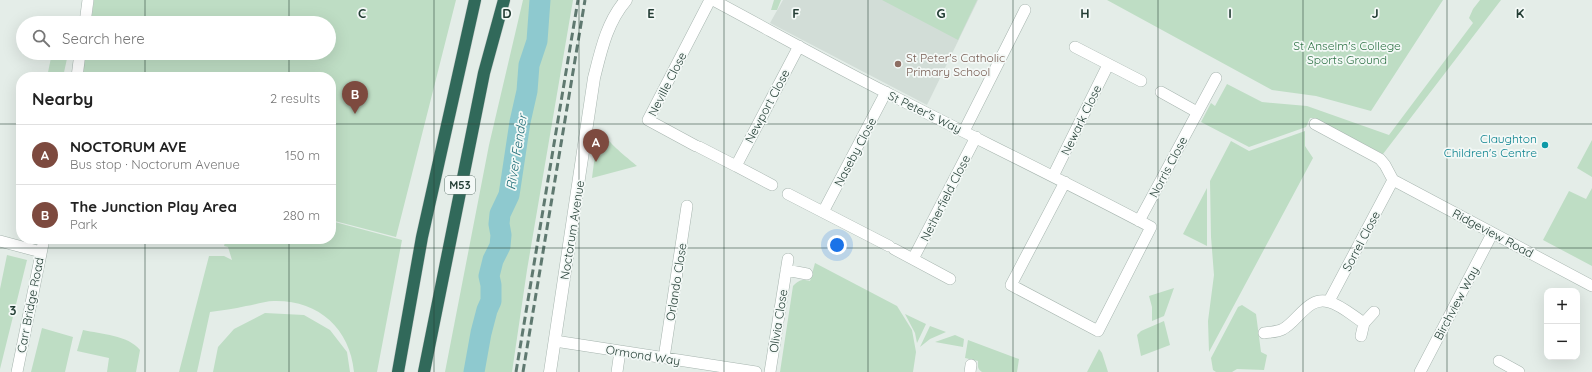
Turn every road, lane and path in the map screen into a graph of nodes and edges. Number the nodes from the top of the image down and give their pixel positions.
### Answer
1 (88, 0) edge
2 (475, 0) edge
3 (504, 0) edge
4 (626, 0) edge
5 (710, 0) edge
6 (713, 0) edge
7 (1025, 10) dead end
8 (86, 16) edge
9 (799, 46) junction
10 (1075, 47) dead end
11 (79, 60) edge
12 (1108, 65) junction
13 (78, 72) edge
14 (1216, 78) dead end
15 (1141, 81) dead end
16 (886, 92) junction
17 (1160, 92) dead end
18 (1197, 112) junction
19 (1315, 124) dead end
20 (964, 131) junction
21 (976, 137) junction
22 (736, 166) junction
23 (1053, 176) junction
24 (1393, 180) junction
25 (1064, 182) junction
26 (772, 185) dead end
27 (788, 194) dead end
28 (687, 206) dead end
29 (823, 212) junction
30 (1139, 221) junction
31 (1492, 234) junction
32 (0, 241) edge
33 (43, 244) edge
34 (41, 252) junction
35 (913, 259) junction
36 (807, 274) dead end
37 (950, 279) dead end
38 (1592, 286) edge
39 (1328, 301) junction
40 (1374, 312) dead end
41 (1364, 322) junction
42 (1264, 333) dead end
43 (1361, 336) dead end
44 (555, 341) junction
45 (620, 351) junction
46 (664, 358) junction
47 (1499, 361) dead end
48 (719, 369) edge
49 (17, 372) edge
50 (398, 372) edge
51 (424, 372) edge
52 (550, 372) edge
53 (617, 372) edge
54 (756, 372) edge
55 (770, 372) edge
56 (1420, 372) edge
57 (1519, 372) edge

1 - 8 street
2 - 50 highway, M53
3 - 51 highway, M53
4 - 44 street, Noctorum Avenue
5 - 22 street, Neville Close
6 - 9 street, St Peter's Way
7 - 20 street
9 - 16 street, St Peter's Way
9 - 22 street, Newport Close
10 - 12 street
11 - 13 street
12 - 15 street
12 - 23 street, Newark Close
14 - 18 street, Norris Close
16 - 20 street, St Peter's Way
16 - 29 street, Naseby Close
17 - 18 street
18 - 30 street, Norris Close
19 - 24 street
20 - 21 street, St Peter's Way
21 - 23 street, St Peter's Way
21 - 35 street, Netherfield Close
22 - 26 street
23 - 25 street, St Peter's Way
24 - 31 street, Ridgeview Road
24 - 39 street, Sorrel Close
25 - 30 street, St Peter's Way
25 - 30 street
27 - 29 street
28 - 46 street, Orlando Close
29 - 35 street
31 - 38 street, Ridgeview Road
31 - 56 street, Birchview Way
32 - 34 street
33 - 34 street, Carr Bridge Road
34 - 49 street, Carr Bridge Road
35 - 37 street
36 - 55 street, Olivia Close
39 - 41 street
39 - 42 street
40 - 41 street
41 - 43 street
44 - 45 street, Ormond Way
44 - 52 street, Noctorum Avenue
45 - 46 street, Ormond Way
45 - 53 street
46 - 48 street, Ormond Way
47 - 57 street
48 - 54 street, Ormond Way

